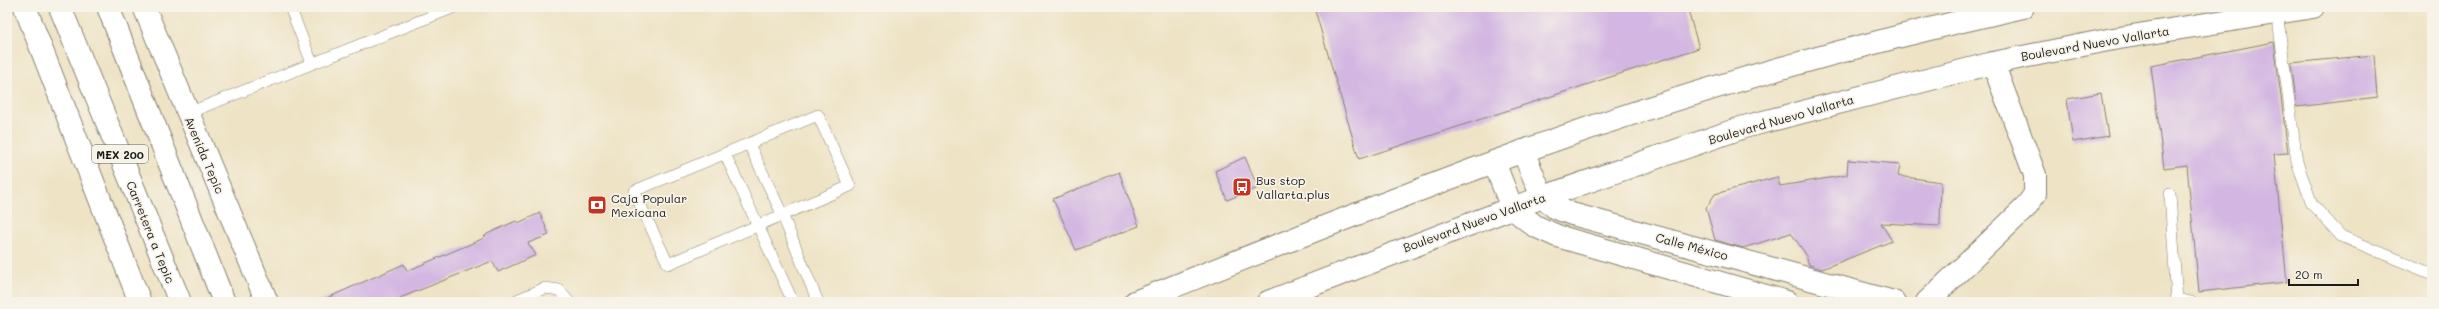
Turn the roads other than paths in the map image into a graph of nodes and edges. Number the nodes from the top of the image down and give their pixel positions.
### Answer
1 (25, 7) edge
2 (60, 7) edge
3 (108, 7) edge
4 (144, 7) edge
5 (290, 7) edge
6 (455, 7) edge
7 (2023, 7) edge
8 (2313, 7) edge
9 (2277, 12) junction
10 (1993, 62) junction
11 (312, 63) junction
12 (188, 113) junction
13 (749, 144) junction
14 (1523, 151) junction
15 (725, 154) junction
16 (1494, 162) junction
17 (2170, 194) dead end
18 (1542, 197) junction
19 (1512, 208) junction
20 (782, 214) junction
21 (758, 225) junction
22 (2432, 274) edge
23 (2178, 300) edge
24 (140, 302) edge
25 (180, 302) edge
26 (224, 302) edge
27 (267, 302) edge
28 (512, 302) edge
29 (569, 302) edge
30 (793, 302) edge
31 (818, 302) edge
32 (1135, 302) edge
33 (1268, 302) edge
34 (1787, 302) edge
35 (1894, 302) edge
36 (1927, 302) edge
37 (2191, 302) edge

1 - 24 main road
2 - 25 main road, Carretera a Tepic / MEX 200
3 - 26 main road, MEX 200
4 - 12 main road, Avenida Tepic
5 - 11 lane
6 - 11 lane
7 - 14 main road
8 - 9 main road, Boulevard Nuevo Vallarta
9 - 10 main road, Boulevard Nuevo Vallarta
9 - 22 lane
10 - 18 main road, Boulevard Nuevo Vallarta
10 - 36 main road
11 - 12 lane
12 - 27 main road, Avenida Tepic
13 - 15 lane
13 - 20 lane
13 - 20 lane
14 - 16 main road
14 - 18 main road
15 - 21 lane
15 - 21 lane
16 - 19 main road
16 - 32 main road
17 - 23 lane
18 - 19 main road, Boulevard Nuevo Vallarta
18 - 35 main road, Calle México
19 - 33 main road, Boulevard Nuevo Vallarta
19 - 34 main road
20 - 21 lane
20 - 31 lane
21 - 30 lane
23 - 37 lane
28 - 29 lane

